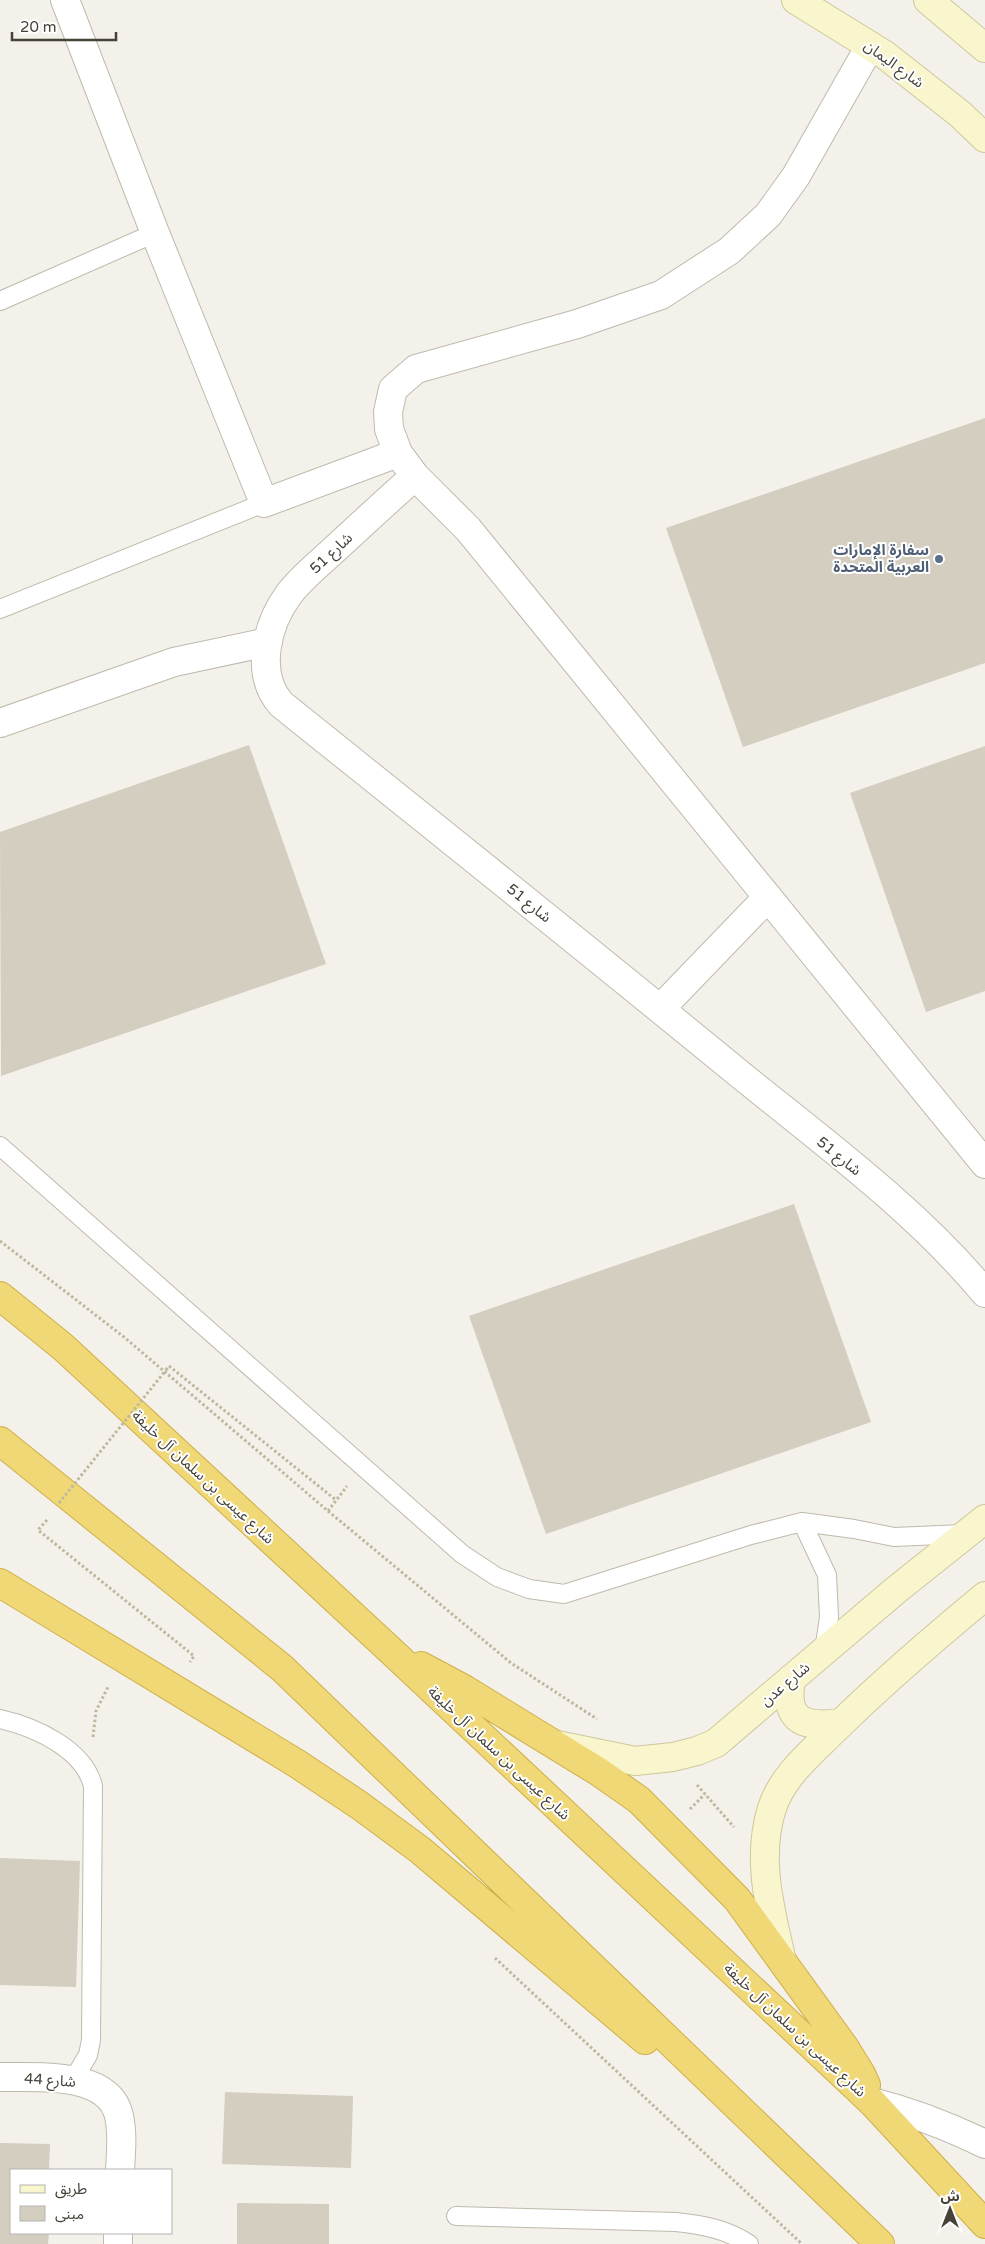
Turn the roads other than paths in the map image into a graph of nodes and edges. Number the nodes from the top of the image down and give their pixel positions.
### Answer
1 (65, 0) edge
2 (796, 0) edge
3 (928, 0) edge
4 (870, 46) junction
5 (985, 48) edge
6 (985, 138) edge
7 (155, 233) junction
8 (0, 301) edge
9 (398, 453) junction
10 (415, 476) junction
11 (264, 503) junction
12 (0, 609) edge
13 (268, 642) junction
14 (0, 723) edge
15 (768, 897) junction
16 (660, 1009) junction
17 (0, 1146) edge
18 (985, 1164) edge
19 (985, 1293) edge
20 (0, 1296) edge
21 (0, 1441) edge
22 (802, 1522) junction
23 (974, 1527) edge
24 (0, 1583) edge
25 (985, 1596) edge
26 (0, 1599) edge
27 (36, 1606) junction
28 (389, 1649) junction
29 (824, 1651) junction
30 (791, 1679) junction
31 (0, 1719) edge
32 (841, 1723) junction
33 (553, 1744) junction
34 (781, 1957) junction
35 (0, 2077) edge
36 (73, 2080) junction
37 (872, 2102) junction
38 (985, 2144) edge
39 (120, 2169) edge
40 (845, 2209) junction
41 (456, 2216) dead end
42 (985, 2224) edge
43 (749, 2244) edge
44 (880, 2244) edge

1 - 7 street
2 - 4 main road, شارع اليمان
3 - 5 main road
4 - 6 main road, شارع اليمان
4 - 9 street
7 - 8 lane
7 - 11 street
9 - 10 street
9 - 11 street
10 - 13 street, شارع 51
10 - 15 street
11 - 12 lane
13 - 14 street
13 - 16 street, شارع 51
15 - 16 street
15 - 18 street
16 - 19 street, شارع 51
17 - 22 lane
20 - 28 highway, شارع عيسى بن سلمان آل خليفة
21 - 40 highway
22 - 23 lane
22 - 29 lane
23 - 29 main road, شارع عدن
24 - 27 highway
25 - 32 main road
26 - 27 main road
27 - 40 highway
28 - 33 highway
28 - 37 highway, شارع عيسى بن سلمان آل خليفة
29 - 30 main road, شارع عدن
30 - 32 main road
30 - 33 main road, شارع عدن
31 - 36 lane
32 - 34 main road
33 - 34 highway
34 - 37 highway
35 - 36 street, شارع 44
36 - 39 street, شارع 44
37 - 38 street
37 - 42 highway, شارع عيسى بن سلمان آل خليفة
40 - 44 highway
41 - 43 lane

